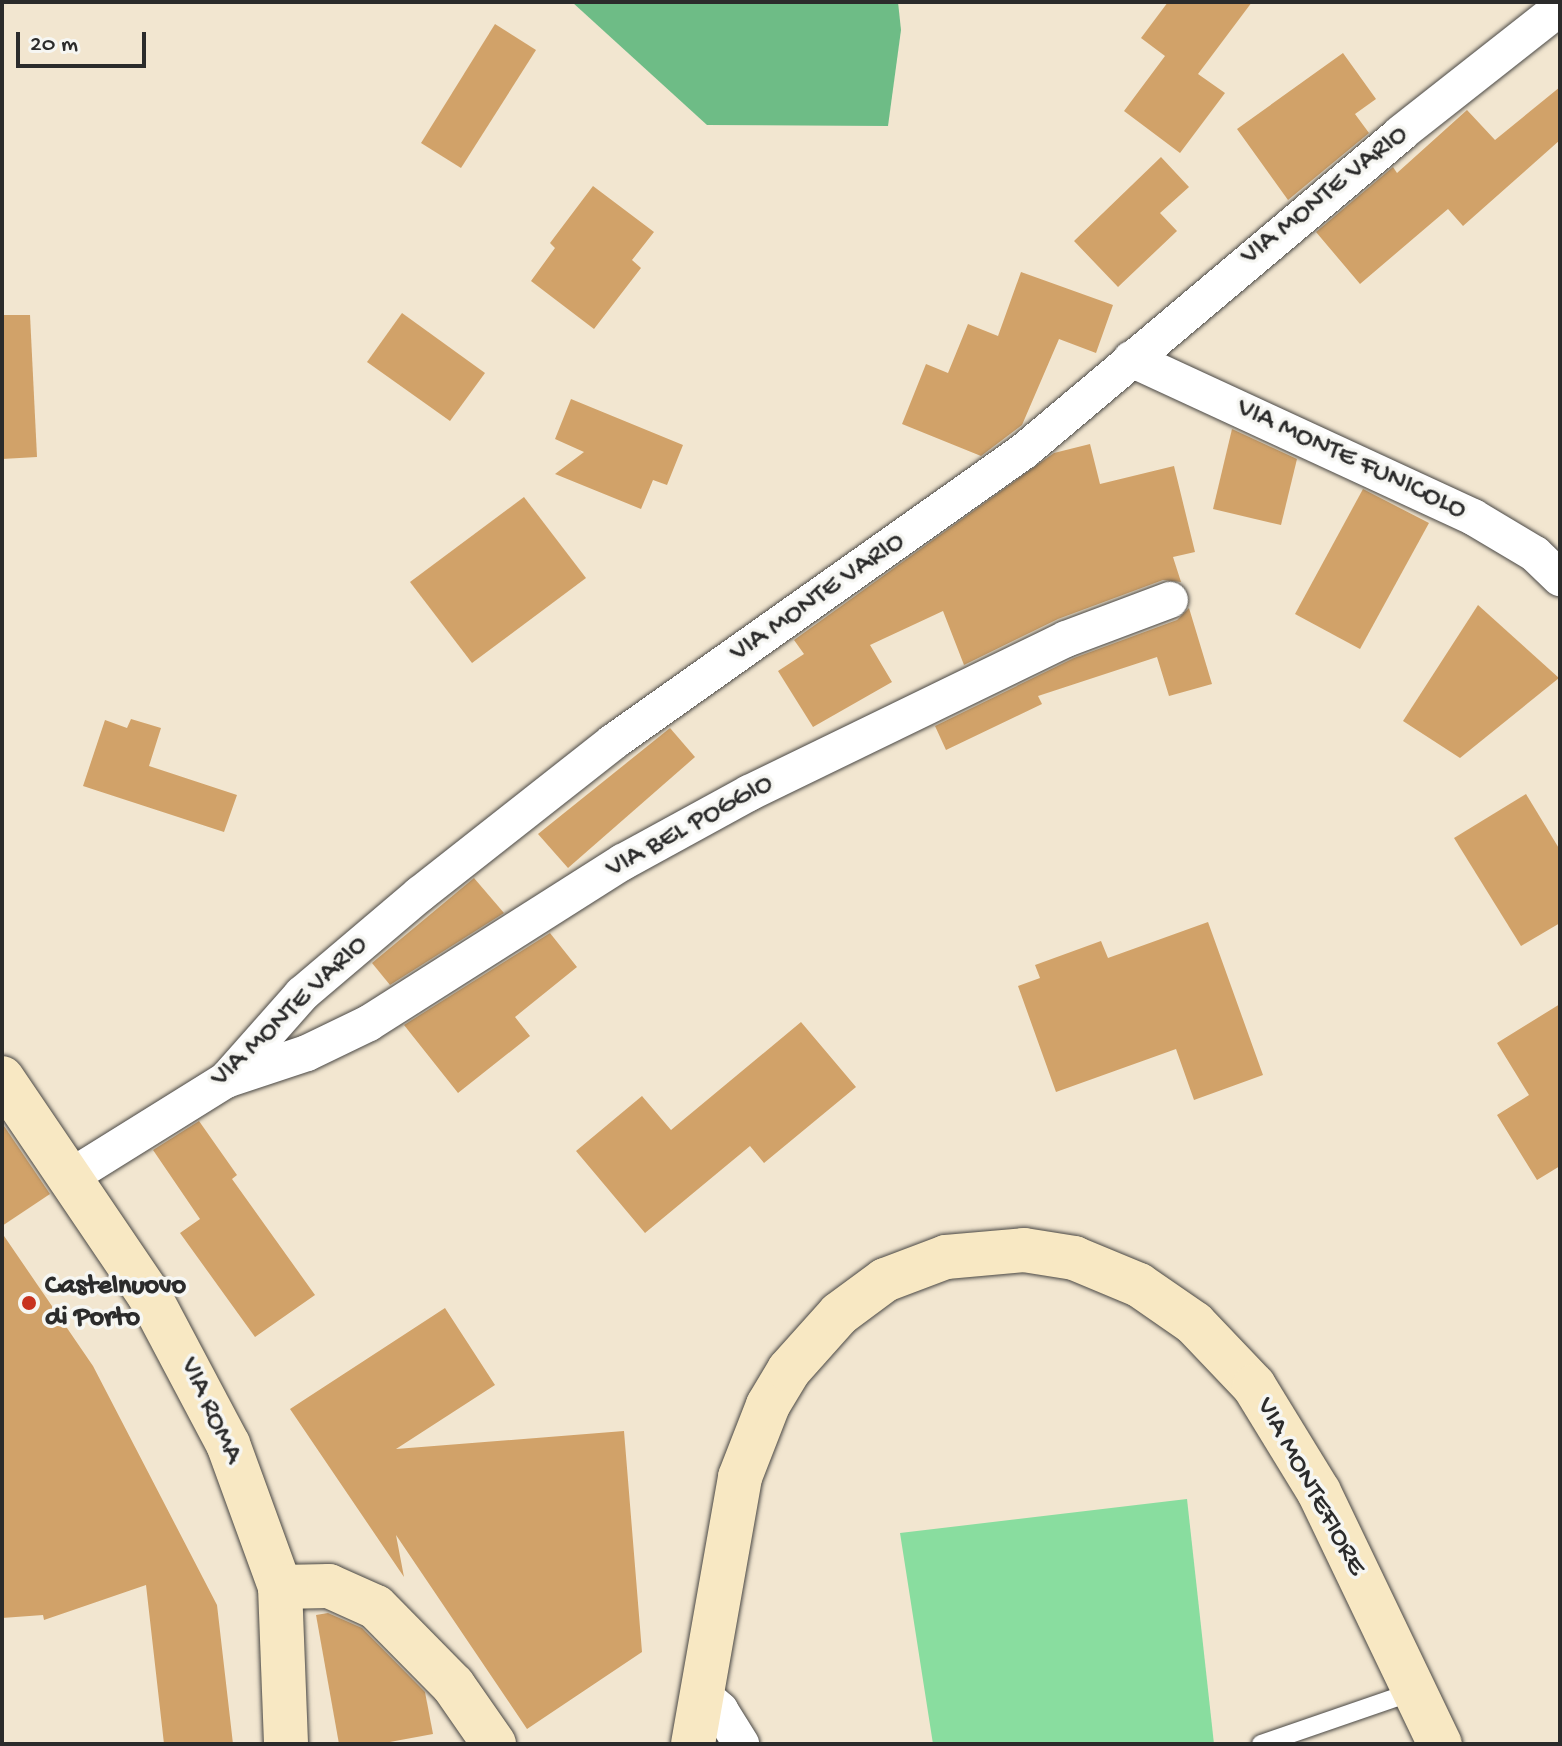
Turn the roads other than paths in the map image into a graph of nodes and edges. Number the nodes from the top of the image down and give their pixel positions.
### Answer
1 (1560, 8) edge
2 (1131, 359) junction
3 (1560, 578) edge
4 (1170, 600) dead end
5 (2, 1078) edge
6 (226, 1080) junction
7 (70, 1177) junction
8 (280, 1587) junction
9 (1415, 1691) junction
10 (703, 1695) junction
11 (286, 1744) edge
12 (494, 1744) edge
13 (693, 1744) edge
14 (741, 1744) edge
15 (1261, 1744) edge
16 (1440, 1744) edge

1 - 2 street, VIA MONTE VARIO
2 - 3 street, VIA MONTE FUNICOLO
2 - 6 street, VIA MONTE VARIO
4 - 6 street, VIA BEL POGGIO
5 - 7 main road, VIA ROMA
6 - 7 street, VIA MONTE VARIO
7 - 8 main road, VIA ROMA
8 - 11 main road, VIA ROMA
8 - 12 main road
9 - 10 main road, VIA MONTEFIORE
9 - 15 lane
9 - 16 main road, VIA MONTEFIORE
10 - 13 main road, VIA MONTEFIORE
10 - 14 street

